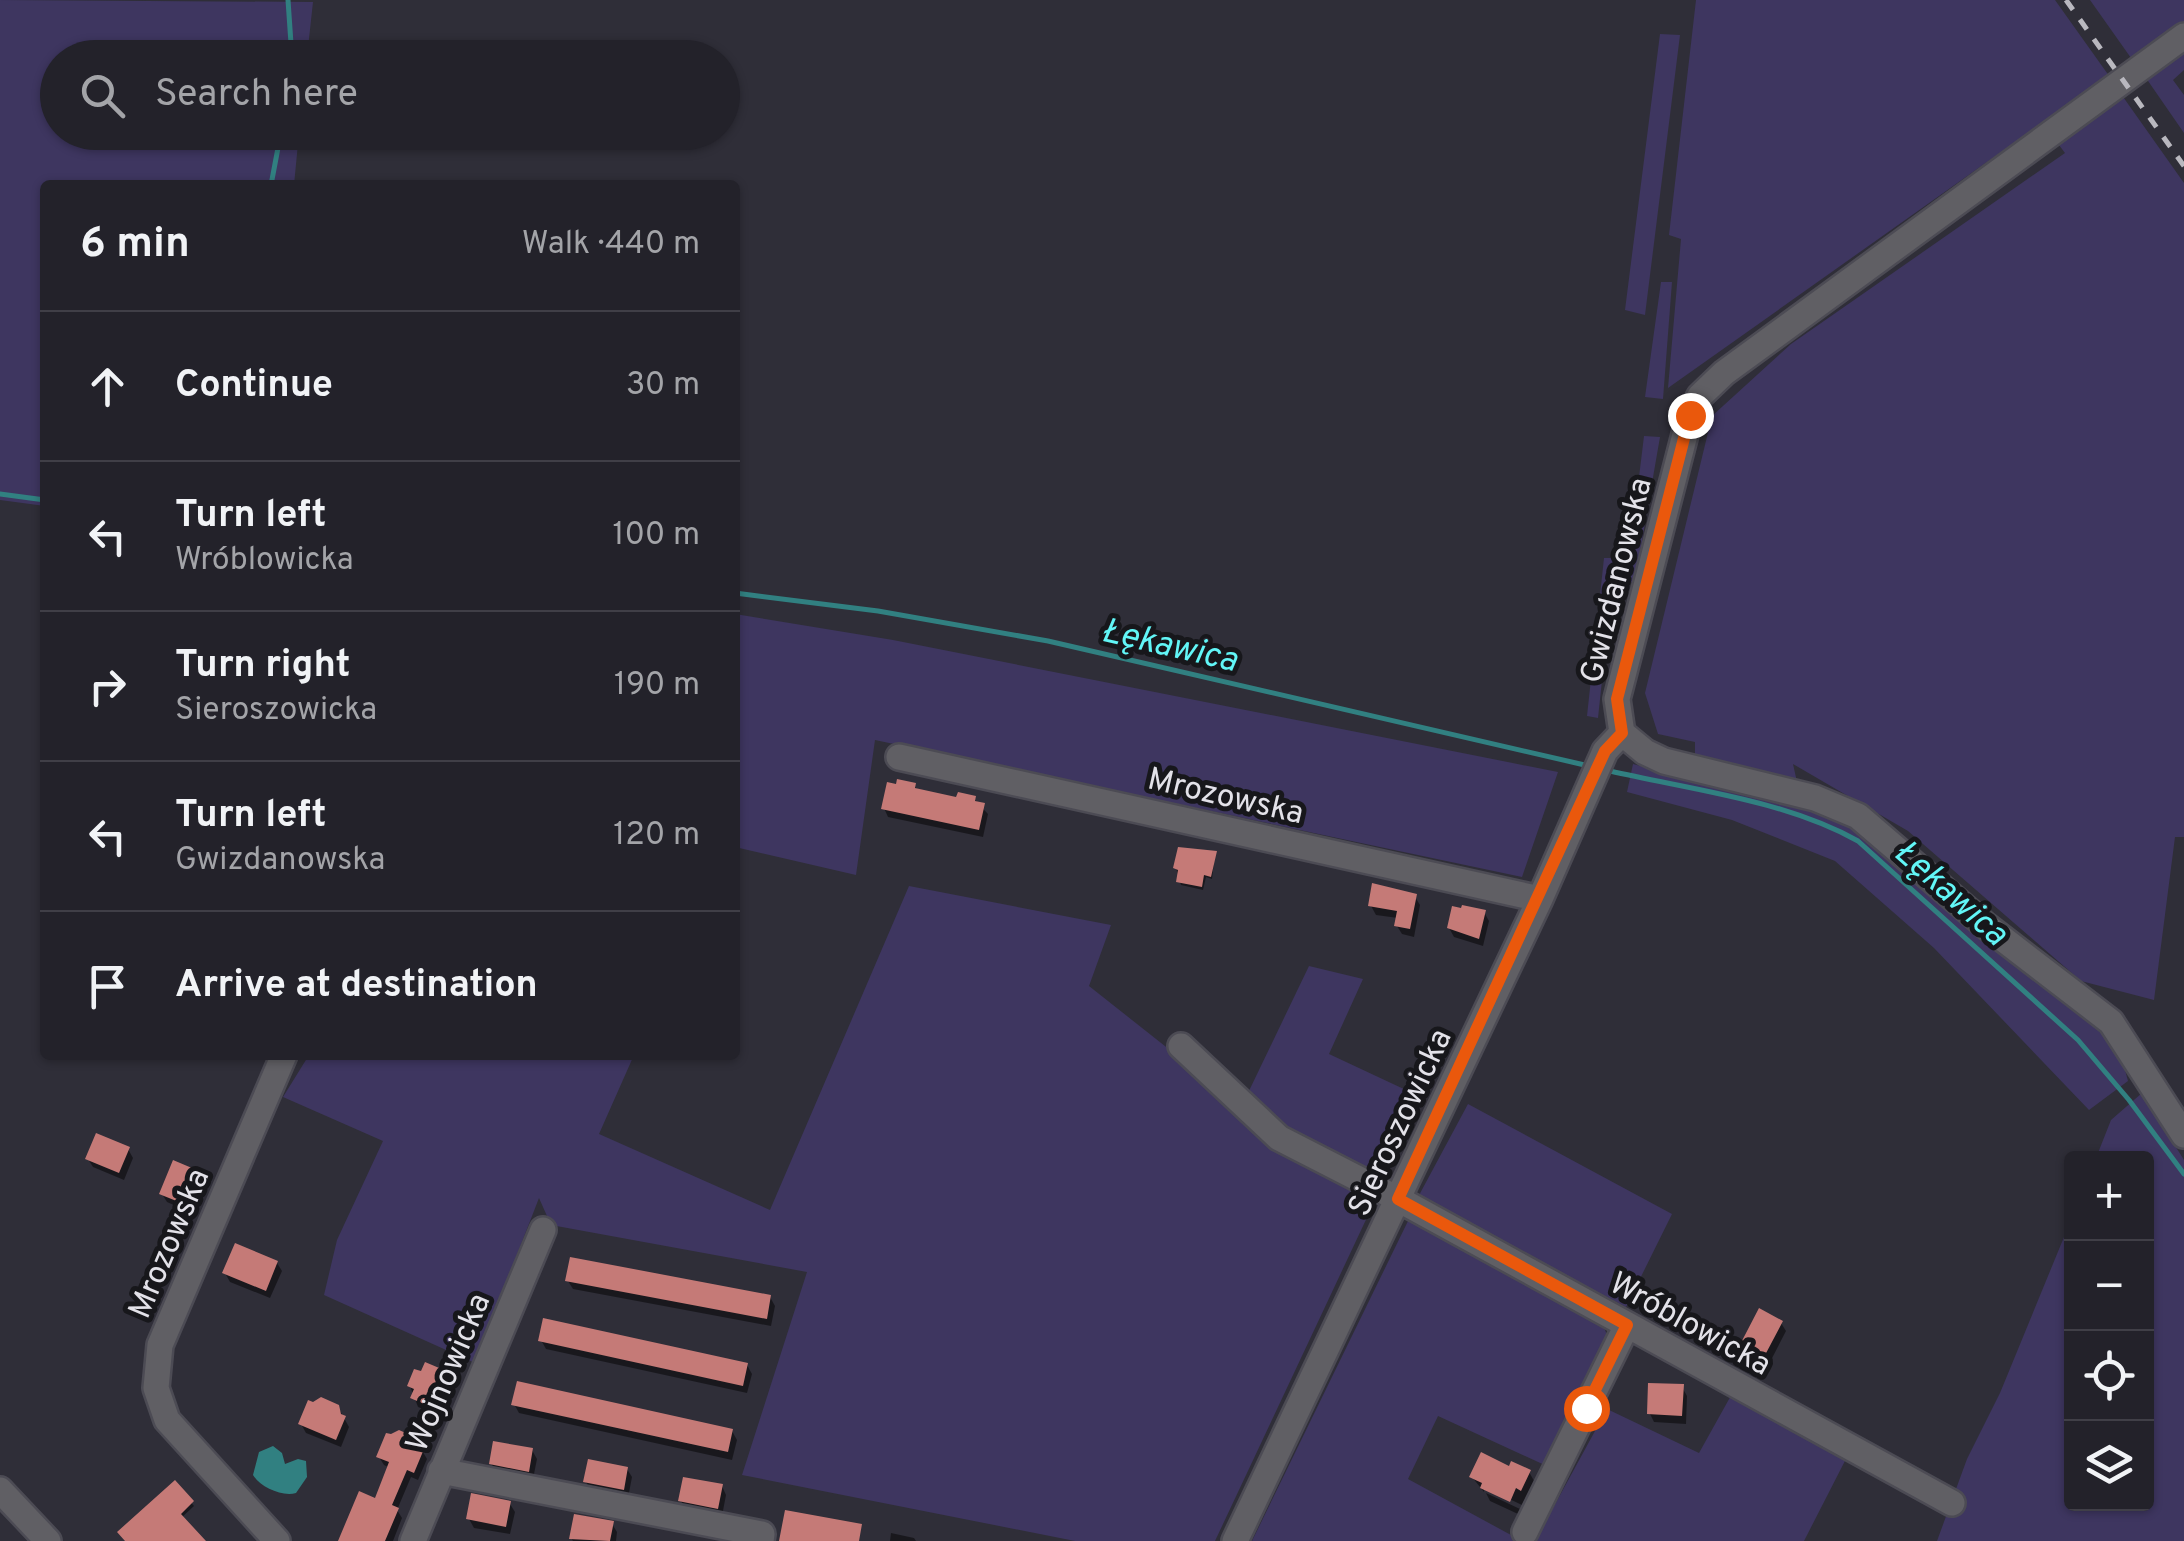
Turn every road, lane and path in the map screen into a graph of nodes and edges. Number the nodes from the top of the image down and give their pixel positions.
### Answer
1 (2184, 36) edge
2 (1622, 733) junction
3 (899, 757) dead end
4 (1540, 898) junction
5 (1181, 1046) dead end
6 (282, 1060) edge
7 (2184, 1135) edge
8 (1398, 1199) junction
9 (544, 1230) dead end
10 (1627, 1325) junction
11 (441, 1471) junction
12 (0, 1490) edge
13 (1952, 1503) dead end
14 (1526, 1532) dead end
15 (48, 1541) edge
16 (276, 1541) edge
17 (413, 1541) edge
18 (761, 1541) edge
19 (1235, 1541) edge

1 - 2 street, Gwizdanowska
2 - 4 street, Sieroszowicka
2 - 7 street, Gwizdanowska
3 - 4 street, Mrozowska
4 - 8 street, Sieroszowicka
5 - 8 street, Wróblowicka
6 - 16 street, Mrozowska
8 - 10 street, Wróblowicka
8 - 19 street, Sieroszowicka
9 - 11 street, Wojnowicka
10 - 13 street, Wróblowicka
10 - 14 street
11 - 17 street, Wojnowicka
11 - 18 street
12 - 15 street

